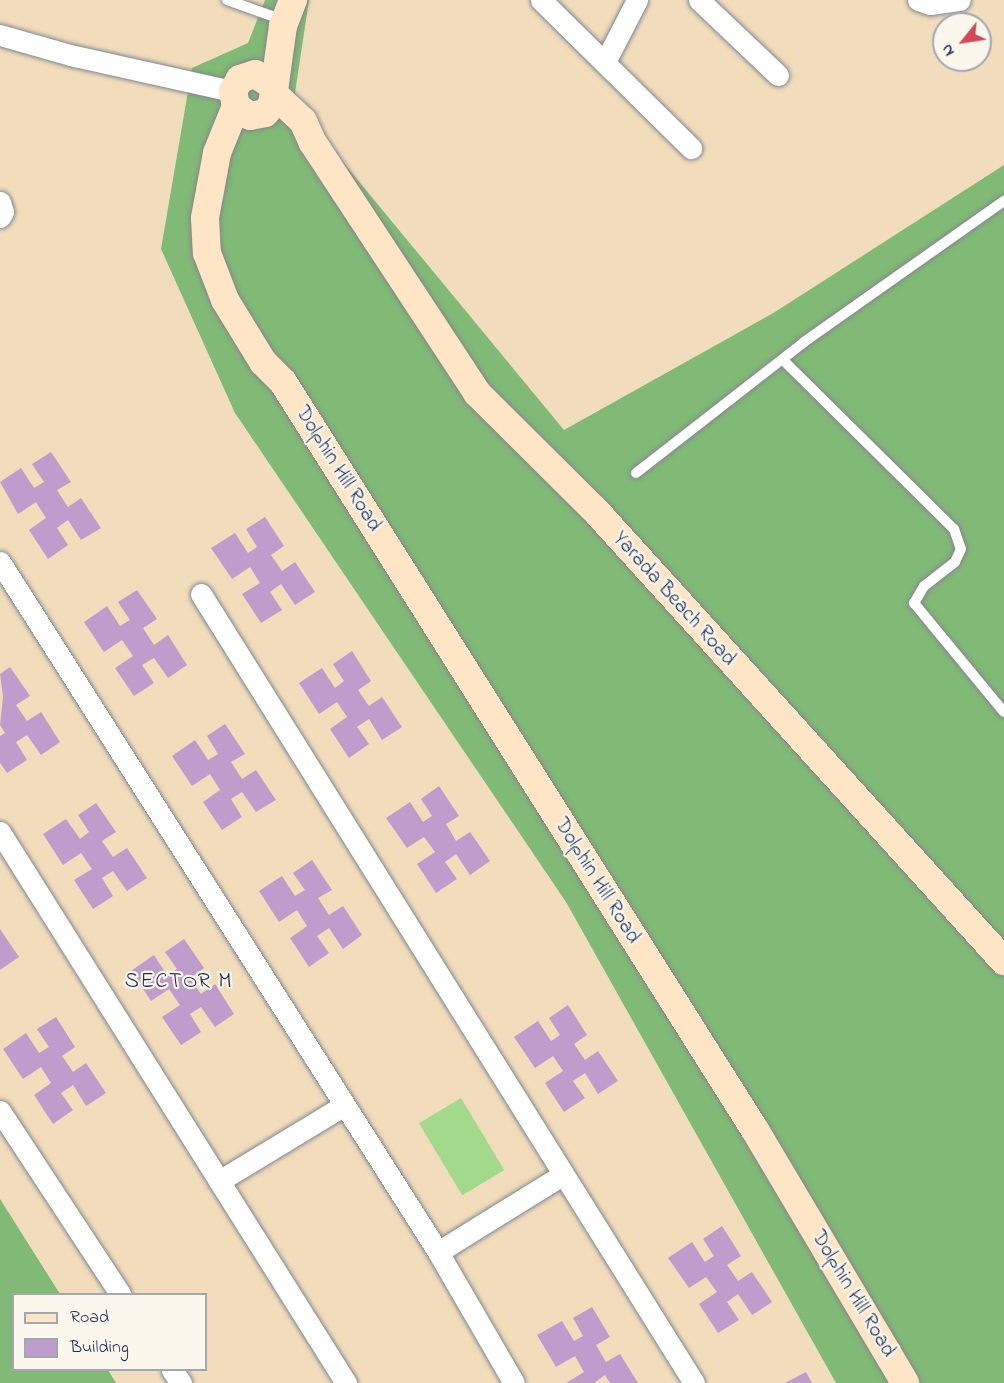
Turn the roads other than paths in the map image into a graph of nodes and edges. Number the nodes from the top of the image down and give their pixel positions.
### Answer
1 (227, 0) edge
2 (541, 0) edge
3 (637, 0) edge
4 (699, 0) edge
5 (918, 0) edge
6 (960, 0) edge
7 (287, 15) edge
8 (0, 35) edge
9 (605, 62) junction
10 (778, 75) dead end
11 (255, 97) junction
12 (691, 148) dead end
13 (1004, 201) edge
14 (0, 202) edge
15 (0, 217) edge
16 (783, 360) junction
17 (636, 473) dead end
18 (0, 562) edge
19 (201, 594) dead end
20 (1004, 712) edge
21 (0, 832) edge
22 (1004, 961) edge
23 (343, 1106) junction
24 (0, 1111) edge
25 (561, 1175) junction
26 (219, 1181) junction
27 (438, 1252) junction
28 (119, 1293) edge
29 (346, 1383) edge
30 (514, 1383) edge
31 (694, 1383) edge
32 (905, 1383) edge

1 - 7 lane
2 - 9 street
3 - 9 street
4 - 10 street
5 - 6 street
7 - 11 street, Dolphin Hill Road
8 - 11 street
9 - 12 street
11 - 22 street, Yarada Beach Road
11 - 32 street, Dolphin Hill Road
13 - 16 lane
14 - 15 street
16 - 17 lane
16 - 20 lane
18 - 23 street
19 - 25 street
21 - 26 street
23 - 26 street
23 - 27 street
24 - 28 street
25 - 27 street
25 - 31 street
26 - 29 street
27 - 30 street

